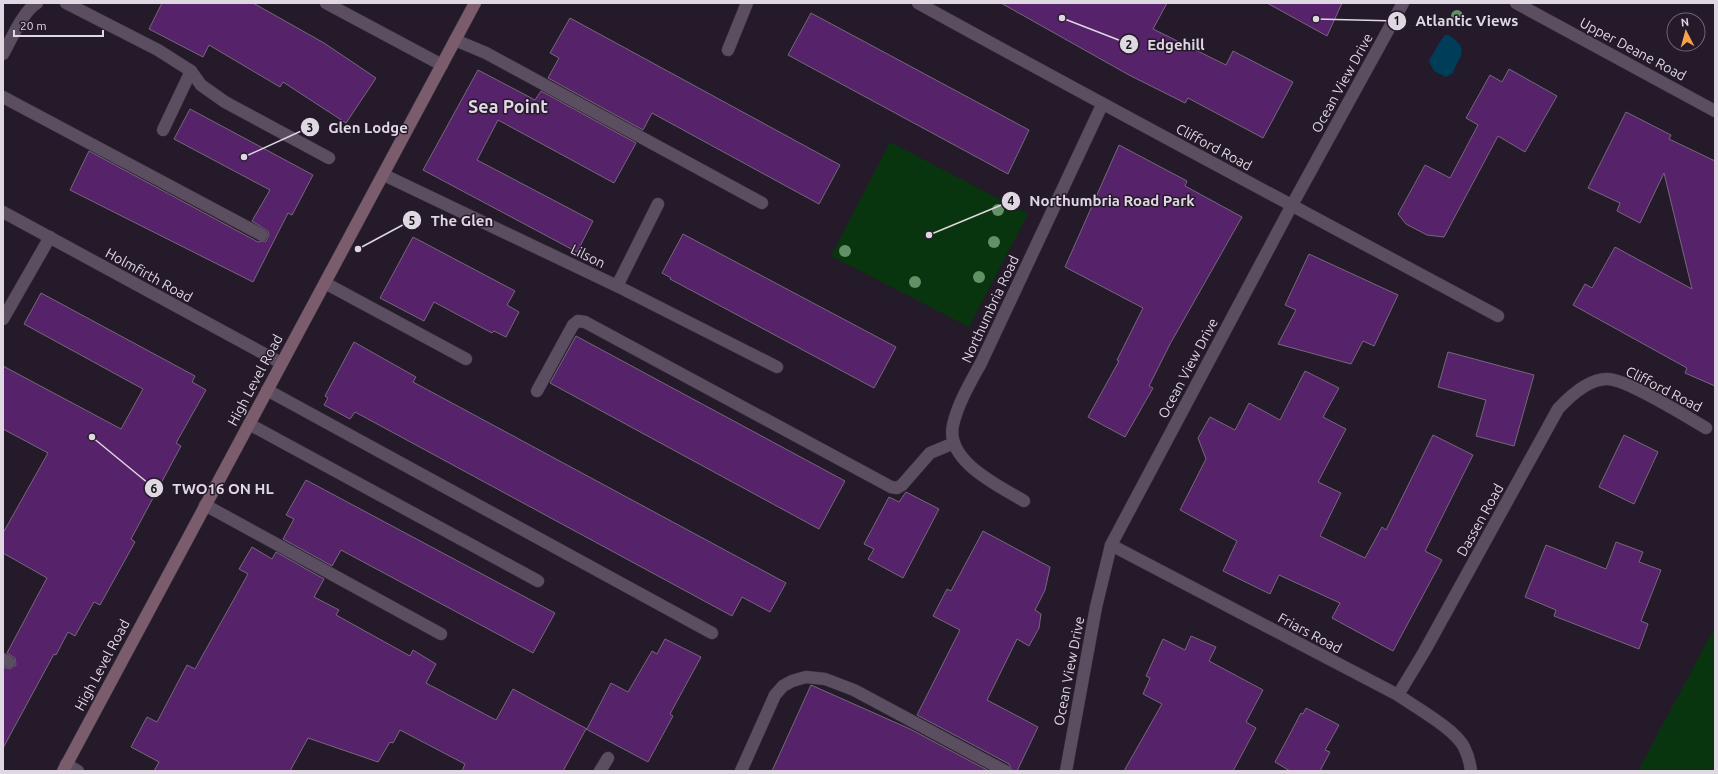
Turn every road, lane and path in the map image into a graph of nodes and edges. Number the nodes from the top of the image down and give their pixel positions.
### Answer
1 (37, 3) edge
2 (66, 3) edge
3 (326, 3) edge
4 (475, 3) edge
5 (747, 3) edge
6 (918, 3) edge
7 (1403, 3) edge
8 (1516, 3) edge
9 (455, 40) junction
10 (728, 50) dead end
11 (3, 54) edge
12 (442, 65) junction
13 (191, 70) junction
14 (3, 97) edge
15 (1102, 105) junction
16 (1715, 111) edge
17 (163, 130) dead end
18 (329, 158) dead end
19 (384, 175) junction
20 (762, 203) dead end
21 (658, 204) dead end
22 (1292, 204) junction
23 (3, 212) edge
24 (262, 235) dead end
25 (50, 237) junction
26 (325, 283) junction
27 (617, 286) junction
28 (1498, 316) dead end
29 (3, 319) edge
30 (466, 359) dead end
31 (281, 363) junction
32 (777, 367) dead end
33 (1606, 378) joint
34 (267, 390) junction
35 (537, 391) dead end
36 (248, 424) junction
37 (1706, 428) dead end
38 (954, 443) junction
39 (1024, 501) dead end
40 (204, 506) junction
41 (1111, 545) junction
42 (538, 581) dead end
43 (712, 633) dead end
44 (441, 634) dead end
45 (1398, 695) junction
46 (608, 758) dead end
47 (64, 768) edge
48 (78, 771) edge
49 (600, 771) edge
50 (741, 771) edge
51 (1006, 771) edge
52 (1066, 771) edge
53 (1471, 771) edge

1 - 11 street
2 - 13 street
3 - 12 street
4 - 9 street, High Level Road
5 - 10 street
6 - 15 street, Clifford Road
7 - 22 street, Ocean View Drive
8 - 16 street, Upper Deane Road
9 - 12 street, High Level Road
9 - 20 street
12 - 19 street, High Level Road
13 - 17 street
13 - 18 street
14 - 24 street
15 - 22 street, Clifford Road
15 - 38 street, Northumbria Road
19 - 26 street, High Level Road
19 - 27 street, Lilson
21 - 27 street
22 - 28 street, Clifford Road
22 - 41 street, Ocean View Drive
23 - 25 street, Holmfirth Road
25 - 29 street
25 - 31 street, Holmfirth Road
26 - 30 street
26 - 31 street, High Level Road
27 - 32 street, Lilson
31 - 34 street, High Level Road
33 - 37 street, Clifford Road
33 - 45 street, Dassen Road
34 - 36 street, High Level Road
34 - 43 street
35 - 38 street
36 - 40 street, High Level Road
36 - 42 street
38 - 39 street, Northumbria Road
40 - 44 street
40 - 47 street, High Level Road
41 - 45 street, Friars Road
41 - 52 street, Ocean View Drive
45 - 53 street, Friars Road
46 - 49 street
47 - 48 street
50 - 51 street

